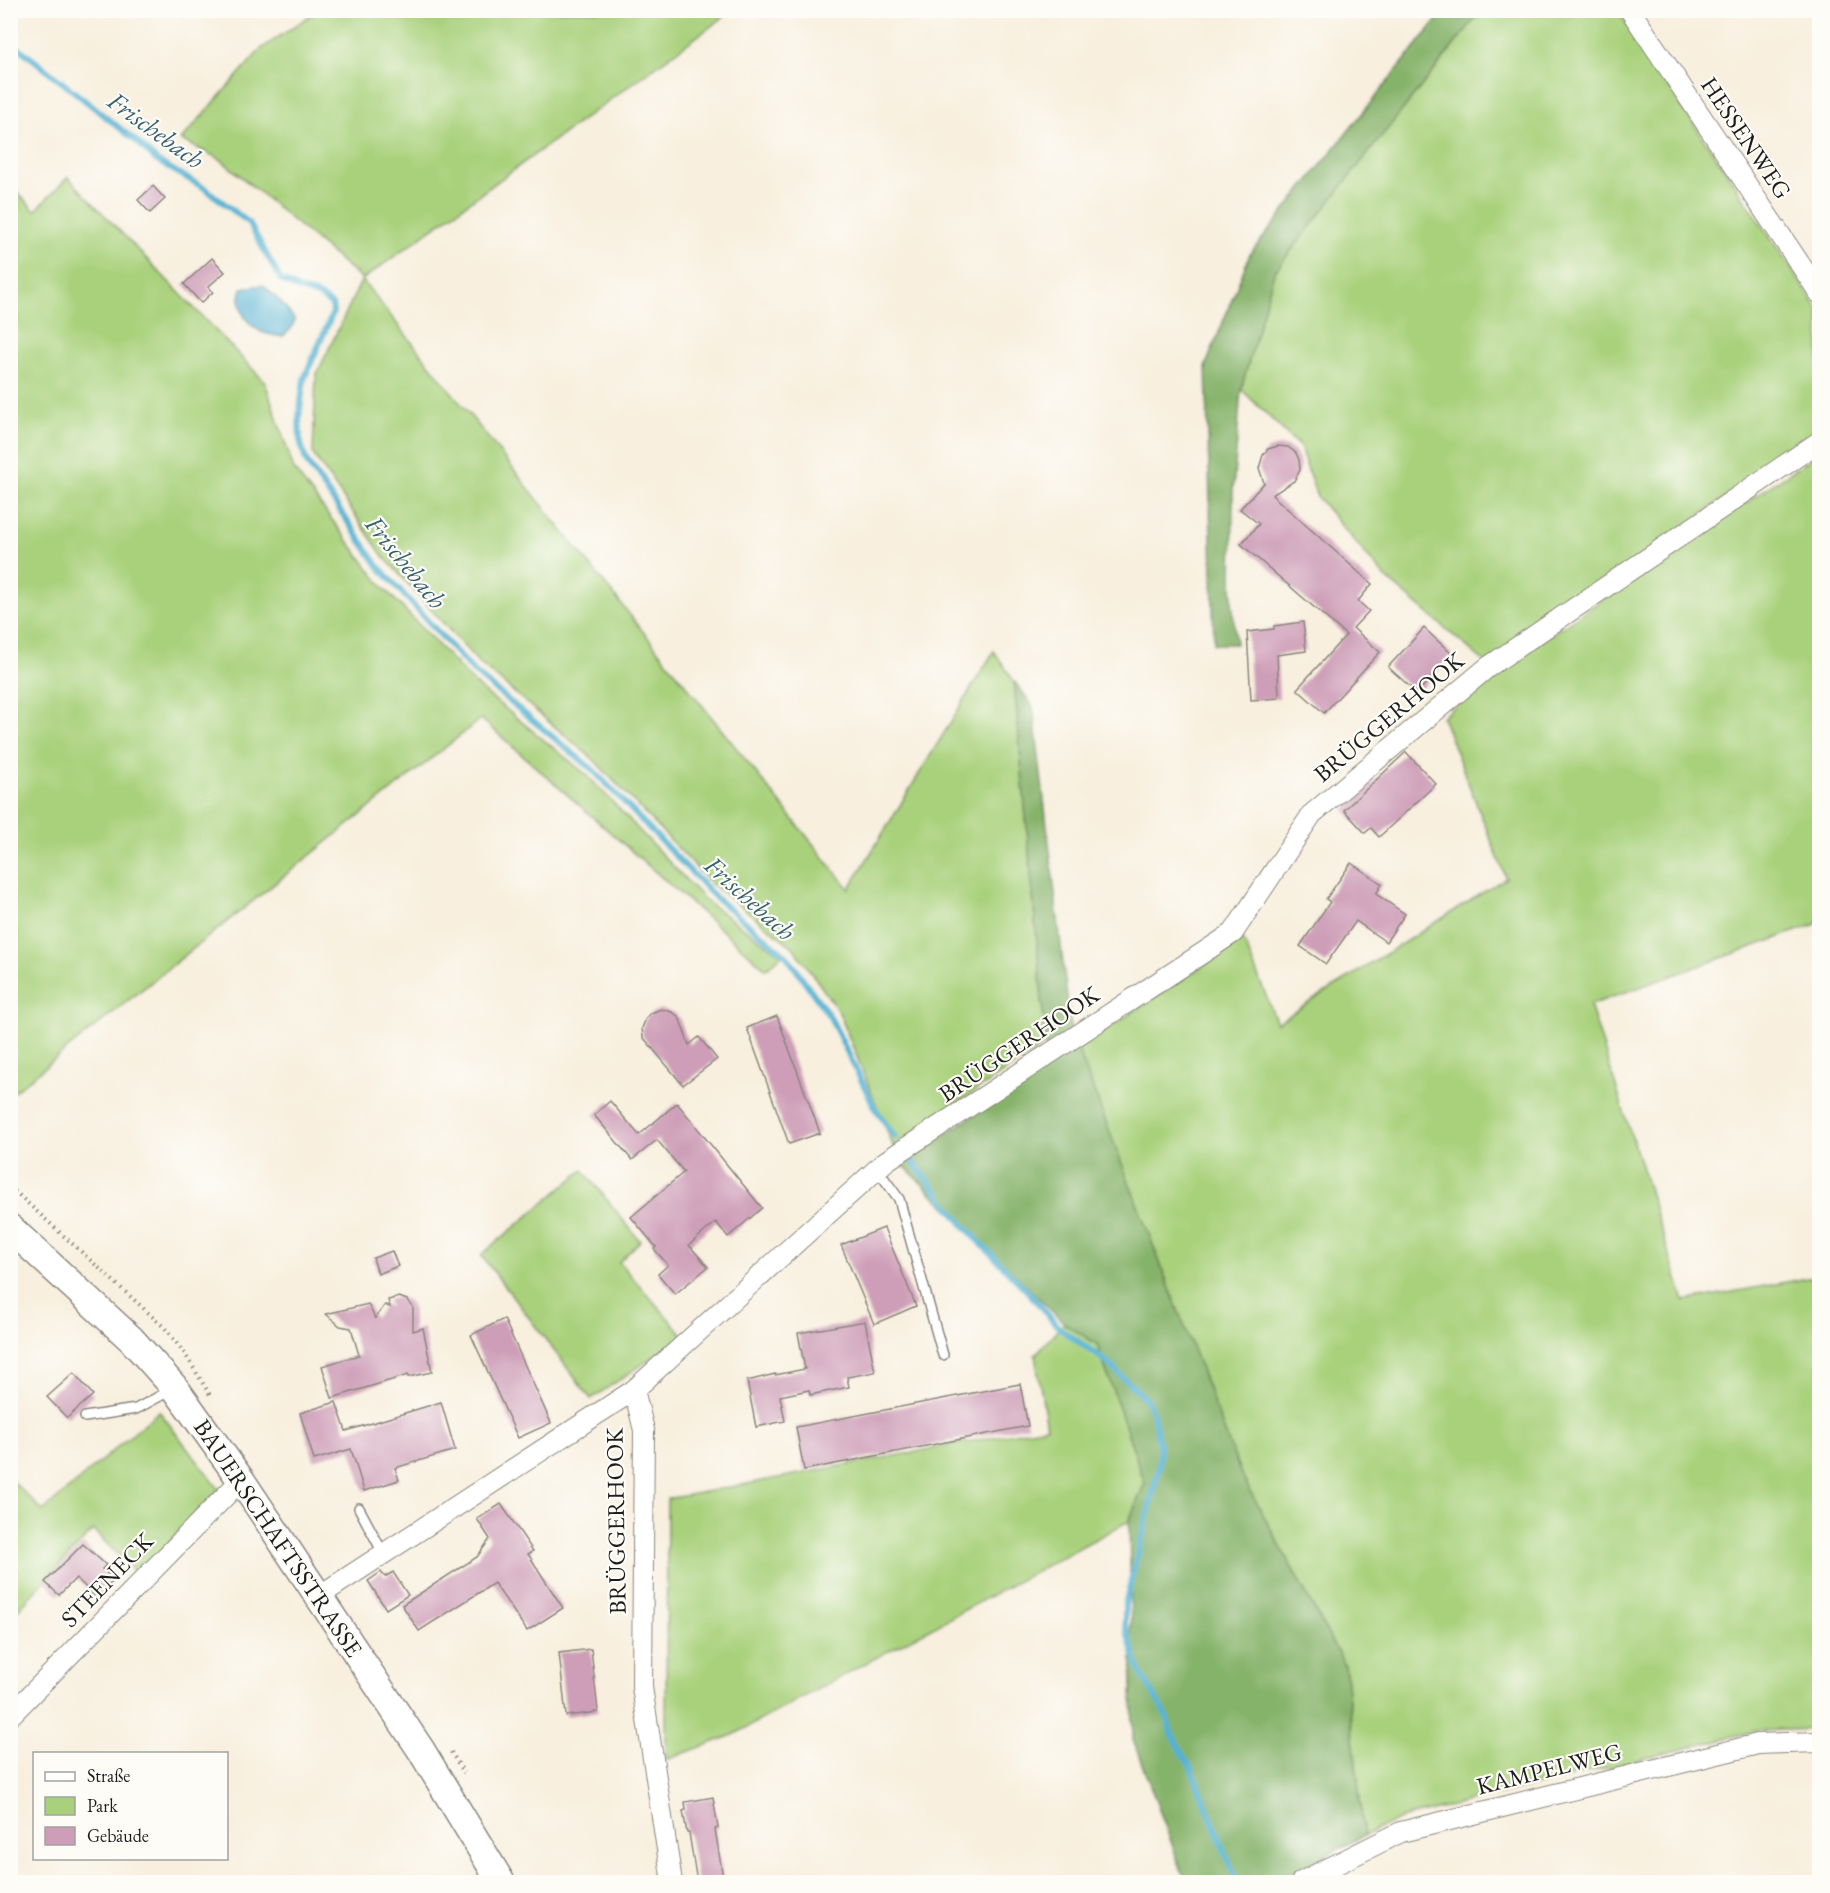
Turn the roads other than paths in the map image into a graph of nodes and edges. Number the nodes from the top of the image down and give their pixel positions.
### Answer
1 (1630, 10) edge
2 (1820, 294) edge
3 (1820, 441) edge
4 (877, 1169) junction
5 (16, 1236) edge
6 (943, 1355) dead end
7 (175, 1388) junction
8 (634, 1390) junction
9 (85, 1417) dead end
10 (241, 1480) junction
11 (359, 1508) dead end
12 (383, 1552) junction
13 (319, 1596) junction
14 (10, 1716) edge
15 (1820, 1742) edge
16 (501, 1882) edge
17 (672, 1882) edge
18 (1301, 1882) edge

1 - 2 street, HESSENWEG
3 - 4 street, BRÜGGERHOOK
4 - 6 lane
4 - 8 street, BRÜGGERHOOK
5 - 7 street, BAUERSCHAFTSSTRASSE
7 - 9 lane
7 - 10 street, BAUERSCHAFTSSTRASSE
8 - 12 street
8 - 17 street, BRÜGGERHOOK
10 - 13 street, BAUERSCHAFTSSTRASSE
10 - 14 street, STEENECK
11 - 12 lane
12 - 13 street
13 - 16 street, BAUERSCHAFTSSTRASSE
15 - 18 street, KAMPELWEG

